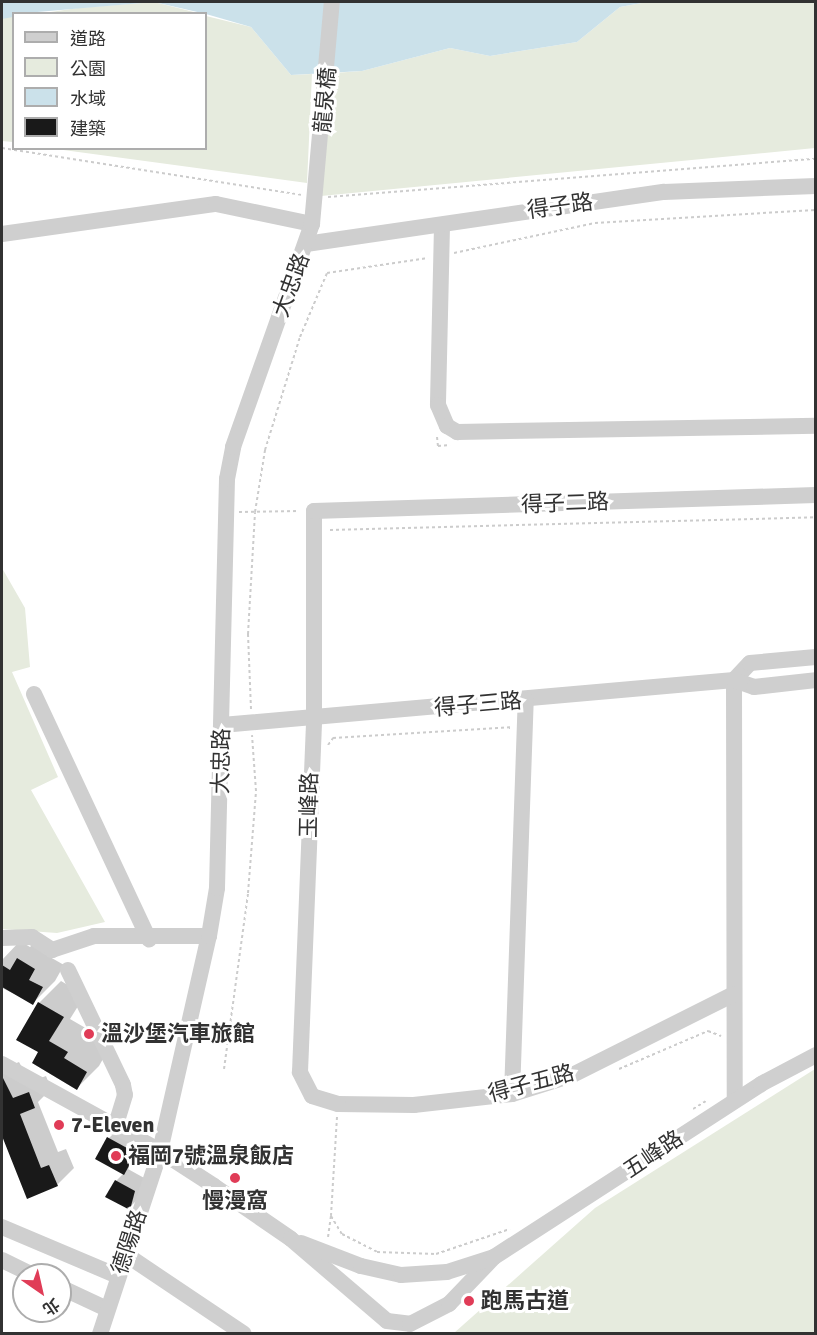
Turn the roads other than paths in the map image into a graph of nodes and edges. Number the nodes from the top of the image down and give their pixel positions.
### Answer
1 (332, 2) edge
2 (816, 186) edge
3 (317, 198) joint
4 (312, 224) junction
5 (442, 226) junction
6 (2, 234) edge
7 (306, 244) junction
8 (816, 426) edge
9 (816, 495) edge
10 (314, 517) joint
11 (816, 657) edge
12 (734, 680) junction
13 (816, 680) edge
14 (34, 694) dead end
15 (526, 700) junction
16 (314, 720) junction
17 (222, 725) junction
18 (209, 936) junction
19 (2, 938) edge
20 (149, 939) junction
21 (68, 970) dead end
22 (734, 994) junction
23 (816, 1055) edge
24 (2, 1064) edge
25 (512, 1094) junction
26 (312, 1096) joint
27 (735, 1100) junction
28 (115, 1127) junction
29 (160, 1151) junction
30 (2, 1227) edge
31 (291, 1239) junction
32 (125, 1254) junction
33 (494, 1257) junction
34 (118, 1276) junction
35 (72, 1293) edge
36 (107, 1309) junction
37 (413, 1329) edge
38 (100, 1334) edge
39 (244, 1334) edge

1 - 3 street, 龍泉橋
2 - 5 street, 得子路
3 - 4 street, 大忠路
4 - 6 street
4 - 7 street, 大忠路
5 - 7 street, 得子路
5 - 8 street
7 - 17 street, 大忠路
9 - 10 street, 得子二路
10 - 16 street, 玉峰路
11 - 12 street
12 - 13 street, 得子三路
12 - 15 street, 得子三路
12 - 22 street
14 - 20 street
15 - 16 street, 得子三路
15 - 25 street
16 - 17 street, 得子三路
16 - 26 street, 玉峰路
17 - 18 street, 大忠路
18 - 20 street
18 - 29 street, 大忠路
19 - 20 street
21 - 28 street
22 - 25 street, 得子五路
22 - 27 street
23 - 27 street, 五峰路
24 - 28 street
25 - 26 street, 得子五路
27 - 33 street, 五峰路
28 - 29 street
29 - 31 street, 五峰路
29 - 32 street, 德陽路
30 - 34 street
31 - 33 street, 五峰路
31 - 37 street, 五峰路
32 - 34 street, 德陽路
32 - 39 street
33 - 37 street, 五峰路
34 - 36 street, 德陽路
35 - 36 street
36 - 38 street, 德陽路

